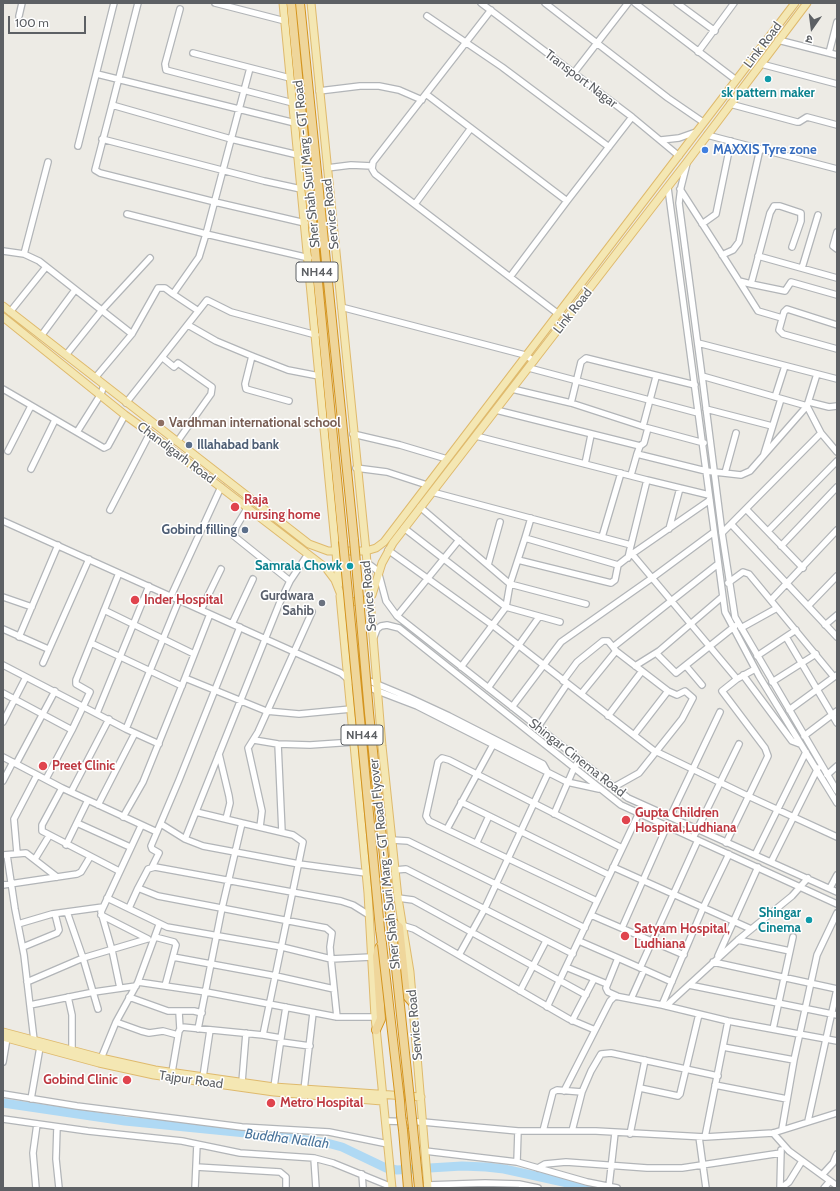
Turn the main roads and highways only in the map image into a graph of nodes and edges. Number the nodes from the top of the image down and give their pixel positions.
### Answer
1 (283, 3) edge
2 (291, 3) edge
3 (300, 3) edge
4 (311, 3) edge
5 (795, 3) edge
6 (807, 3) edge
7 (3, 306) edge
8 (3, 317) edge
9 (354, 540) joint
10 (344, 541) joint
11 (336, 551) junction
12 (366, 551) junction
13 (340, 595) junction
14 (368, 598) junction
15 (391, 921) junction
16 (382, 944) junction
17 (412, 1002) junction
18 (376, 1030) junction
19 (4, 1036) edge
20 (100, 1061) junction
21 (421, 1097) junction
22 (382, 1098) junction
23 (392, 1185) edge
24 (428, 1187) edge
25 (408, 1188) edge
26 (419, 1188) edge

1 - 11 main road, Service Road
2 - 10 highway, Sher Shah Suri Marg - GT Road / NH44
3 - 9 highway, Sher Shah Suri Marg - GT Road / NH44
4 - 12 main road, Service Road
5 - 12 main road, Link Road
6 - 14 main road, Link Road
7 - 11 main road, Chandigarh Road
8 - 13 main road, Chandigarh Road
9 - 15 highway, Sher Shah Suri Marg - GT Road Flyover / NH44, bridge
10 - 16 highway, Sher Shah Suri Marg - GT Road Flyover / NH44, bridge
11 - 12 main road, Link Road
11 - 13 main road, Service Road
12 - 14 main road, Service Road
13 - 14 main road
13 - 18 main road, Service Road
14 - 17 main road, Service Road
15 - 17 highway
15 - 26 highway, Sher Shah Suri Marg - GT Road Flyover / NH44, bridge
16 - 18 highway
16 - 25 highway, Sher Shah Suri Marg - GT Road Flyover / NH44, bridge
17 - 21 main road, Service Road
18 - 22 main road, Service Road
19 - 20 main road, Tajpur Road
19 - 20 main road, Tajpur Road
20 - 22 main road, Tajpur Road
20 - 22 main road, Tajpur Road
21 - 22 main road
21 - 24 main road, Service Road
22 - 23 main road, Service Road

